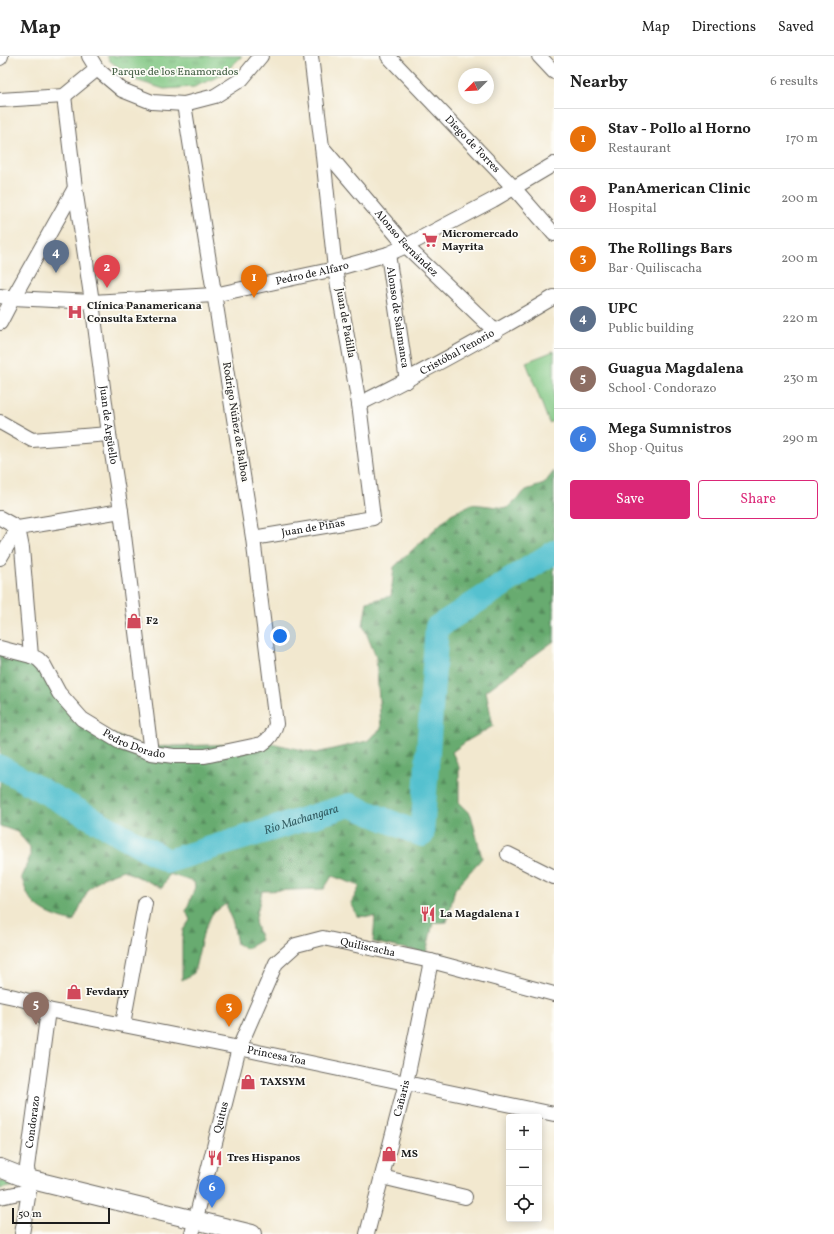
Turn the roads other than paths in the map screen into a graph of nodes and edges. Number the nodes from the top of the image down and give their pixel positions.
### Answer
1 (89, 56) edge
2 (261, 56) edge
3 (311, 56) edge
4 (388, 56) edge
5 (539, 56) edge
6 (97, 69) junction
7 (554, 72) edge
8 (64, 96) junction
9 (0, 100) edge
10 (184, 104) junction
11 (322, 147) junction
12 (554, 164) edge
13 (75, 188) junction
14 (514, 188) junction
15 (554, 234) edge
16 (406, 246) junction
17 (388, 254) junction
18 (335, 270) junction
19 (214, 295) junction
20 (6, 297) edge
21 (554, 297) edge
22 (92, 302) junction
23 (0, 323) edge
24 (496, 332) junction
25 (407, 381) junction
26 (359, 404) junction
27 (0, 422) edge
28 (108, 434) junction
29 (121, 511) junction
30 (0, 518) edge
31 (373, 518) joint
32 (18, 528) junction
33 (253, 538) junction
34 (0, 558) edge
35 (0, 648) edge
36 (31, 656) junction
37 (269, 739) joint
38 (151, 753) junction
39 (508, 854) dead end
40 (554, 877) edge
41 (145, 903) dead end
42 (431, 961) junction
43 (0, 994) edge
44 (554, 994) edge
45 (48, 1010) junction
46 (123, 1024) junction
47 (239, 1048) junction
48 (406, 1083) junction
49 (554, 1114) edge
50 (0, 1168) edge
51 (382, 1177) junction
52 (28, 1185) junction
53 (0, 1197) edge
54 (465, 1197) dead end
55 (194, 1227) edge
56 (22, 1234) edge
57 (252, 1234) edge
58 (368, 1234) edge

1 - 6 street
2 - 10 street
3 - 11 street, Juan de Padilla
4 - 14 street, Diego de Torres
5 - 7 street
6 - 8 street
6 - 10 street
8 - 9 street
8 - 13 street, Juan de Argüello
10 - 19 street, Rodrigo Núñez de Balboa
11 - 16 street, Alonso Fernández
11 - 18 street, Juan de Padilla
12 - 14 street, Pedro de Alfaro
13 - 20 street
13 - 22 street, Juan de Argüello
14 - 15 street, Diego de Torres
14 - 16 street, Pedro de Alfaro
16 - 17 street, Pedro de Alfaro
16 - 24 street, Alonso Fernández
17 - 18 street, Pedro de Alfaro
17 - 25 street, Alonso de Salamanca
18 - 19 street, Pedro de Alfaro
18 - 26 street, Juan de Padilla
19 - 22 street, Pedro de Alfaro
19 - 33 street, Rodrigo Núñez de Balboa
20 - 22 street, Pedro de Alfaro
20 - 23 street
21 - 24 street, Cristóbal Tenorio
22 - 28 street, Juan de Argüello
24 - 25 street, Cristóbal Tenorio
25 - 26 street, Cristóbal Tenorio
26 - 31 street, Juan de Padilla
27 - 28 street
28 - 29 street, Juan de Argüello
29 - 32 street
29 - 38 street, Juan de Argüello
30 - 32 street
31 - 33 street, Juan de Piñas
32 - 34 street
32 - 36 street
33 - 37 street, Rodrigo Núñez de Balboa
35 - 36 street, Pedro Dorado
36 - 38 street, Pedro Dorado
37 - 38 street, Pedro Dorado
39 - 40 street
41 - 46 street
42 - 44 street, Quiliscacha
42 - 47 street, Quiliscacha
42 - 48 street, Cañaris
43 - 45 street, Princesa Toa
45 - 46 street, Princesa Toa
45 - 52 street, Condorazo
46 - 47 street, Princesa Toa
47 - 48 street, Princesa Toa
47 - 55 street, Quitus
48 - 49 street, Princesa Toa
48 - 51 street, Cañaris
50 - 52 street
51 - 54 street
51 - 58 street, Cañaris
52 - 53 street
52 - 55 street
52 - 56 street, Condorazo
55 - 57 street

